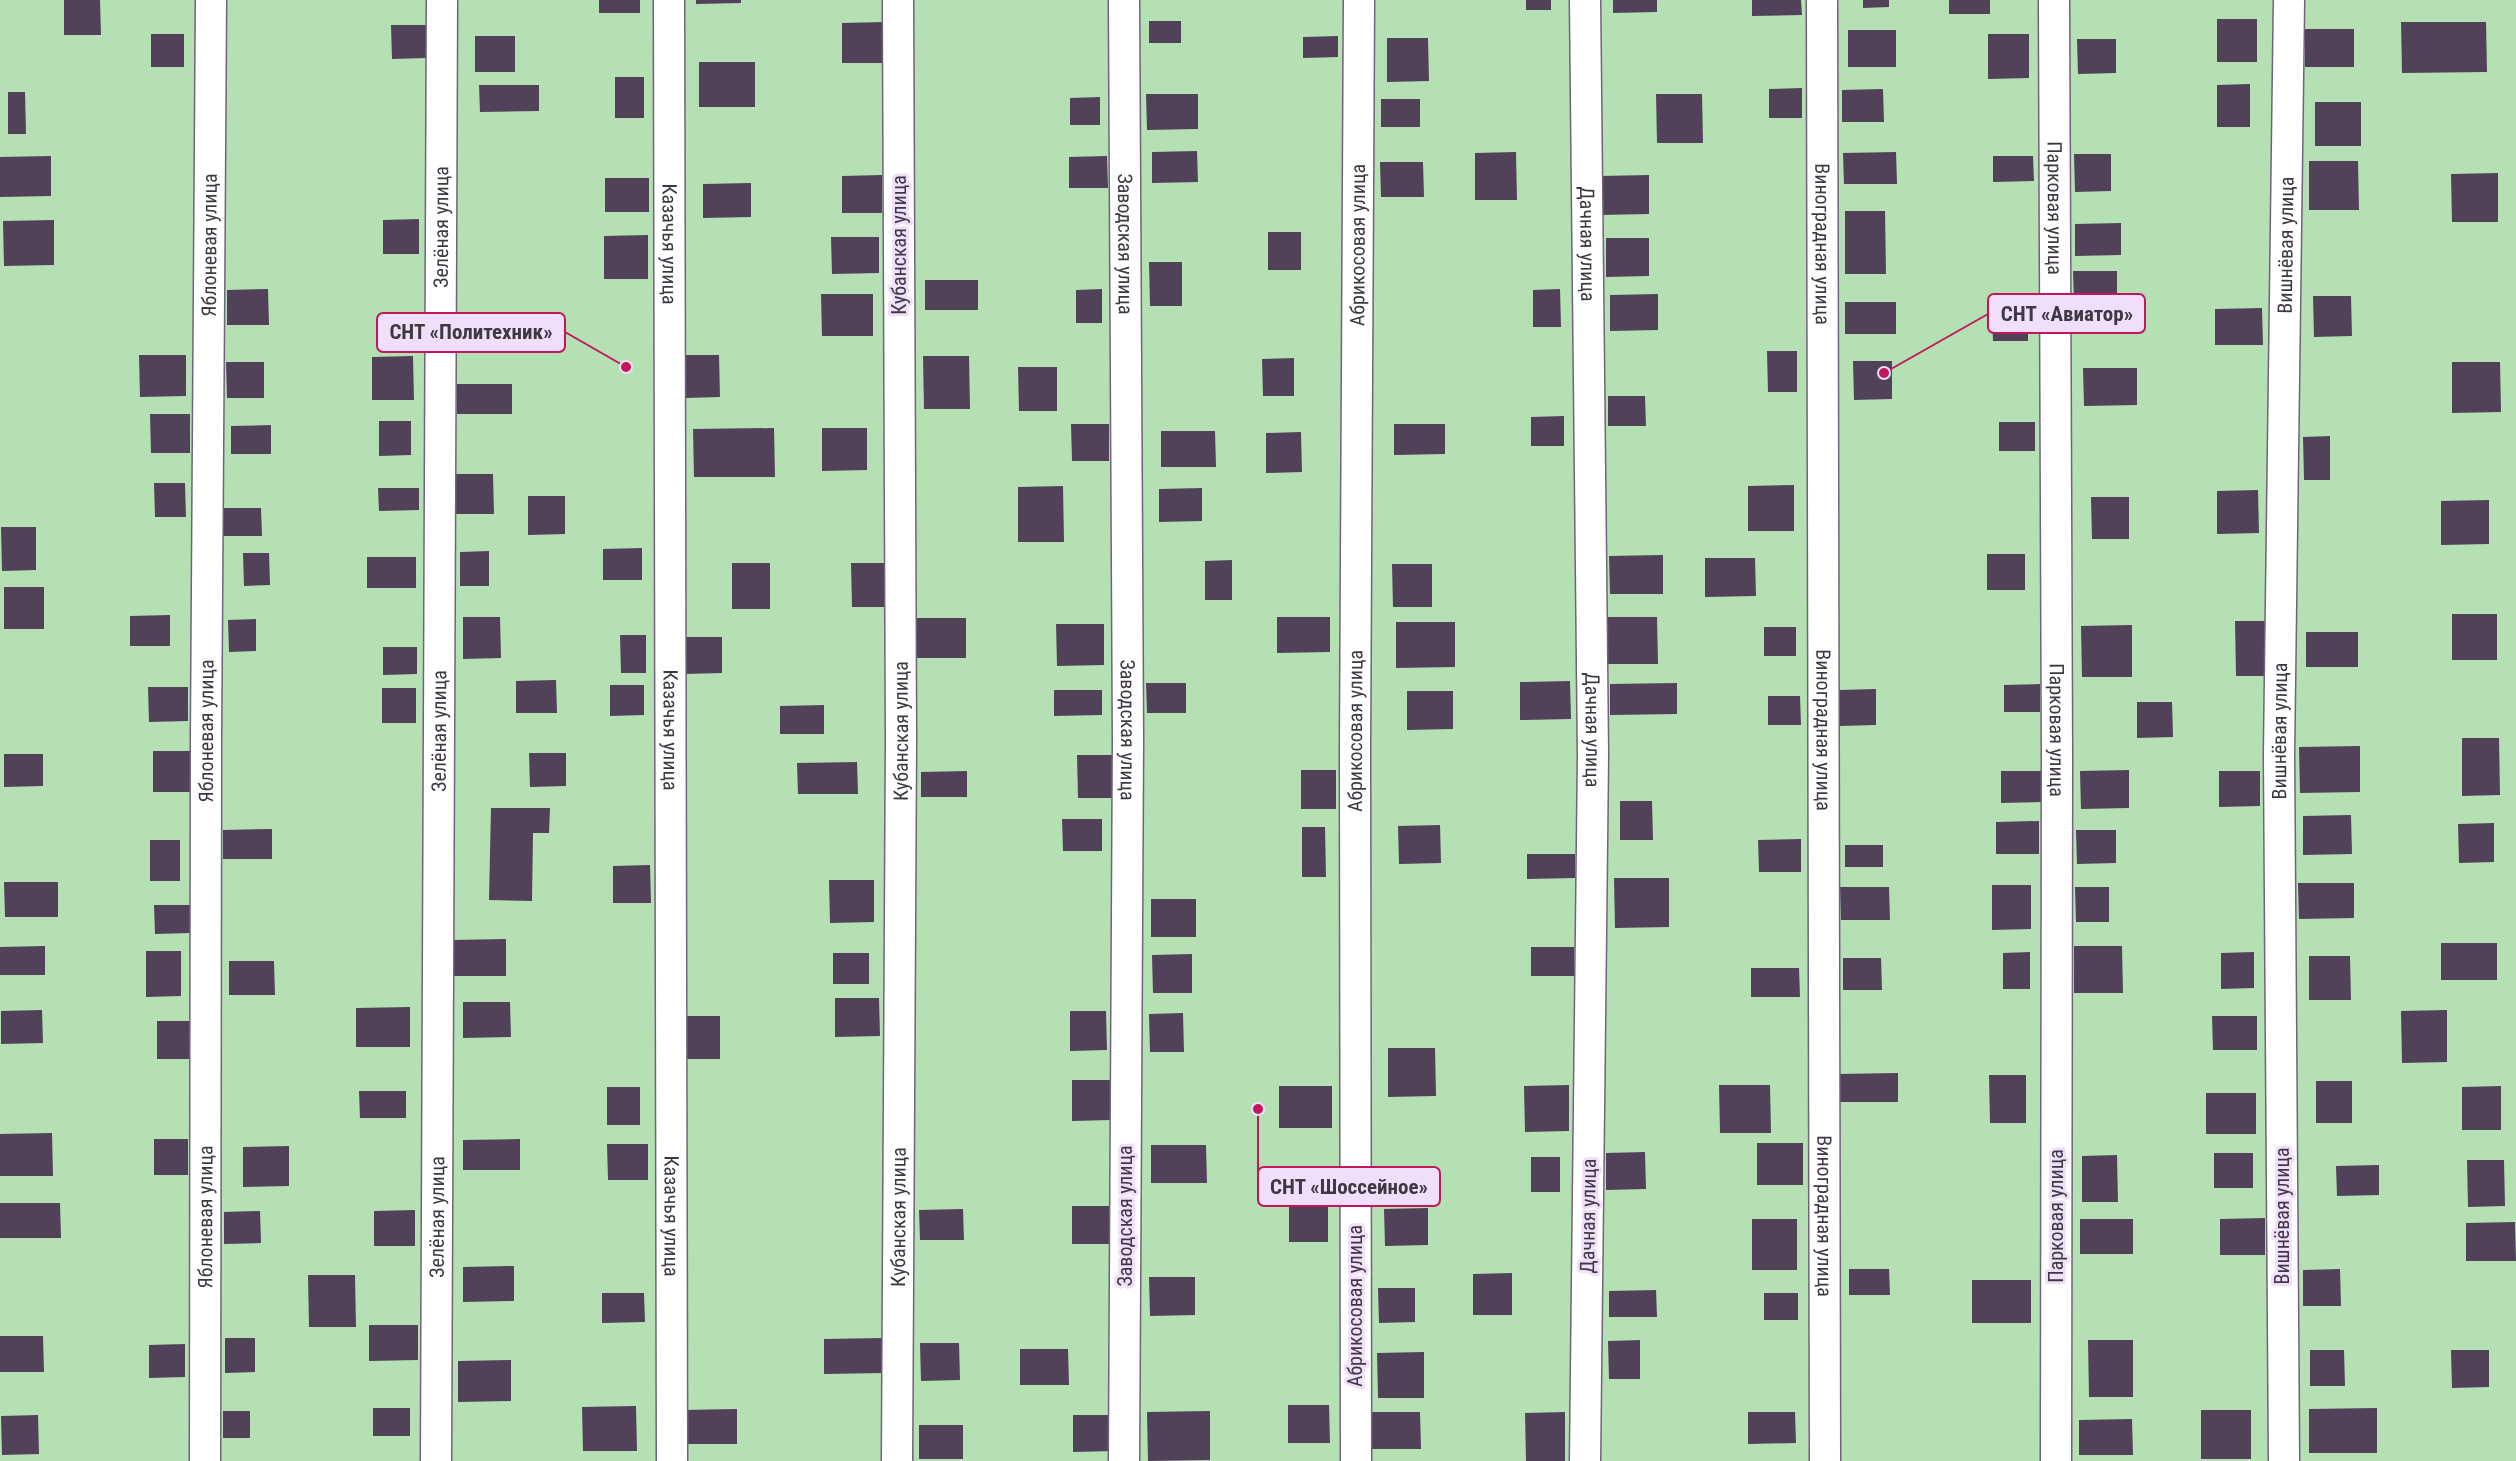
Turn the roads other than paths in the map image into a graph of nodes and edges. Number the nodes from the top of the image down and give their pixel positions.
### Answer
1 (211, 0) edge
2 (442, 0) edge
3 (669, 0) edge
4 (898, 0) edge
5 (1124, 0) edge
6 (1359, 0) edge
7 (1585, 0) edge
8 (1822, 0) edge
9 (2054, 0) edge
10 (2289, 0) edge
11 (205, 1461) edge
12 (436, 1461) edge
13 (672, 1461) edge
14 (897, 1461) edge
15 (1124, 1461) edge
16 (1356, 1461) edge
17 (1585, 1461) edge
18 (1825, 1461) edge
19 (2056, 1461) edge
20 (2284, 1461) edge

1 - 11 street, Яблоневая улица
2 - 12 street, Зелёная улица
3 - 13 street, Казачья улица
4 - 14 street, Кубанская улица
5 - 15 street, Заводская улица
6 - 16 street, Абрикосовая улица
7 - 17 street, Дачная улица
8 - 18 street, Виноградная улица
9 - 19 street, Парковая улица
10 - 20 street, Вишнёвая улица

